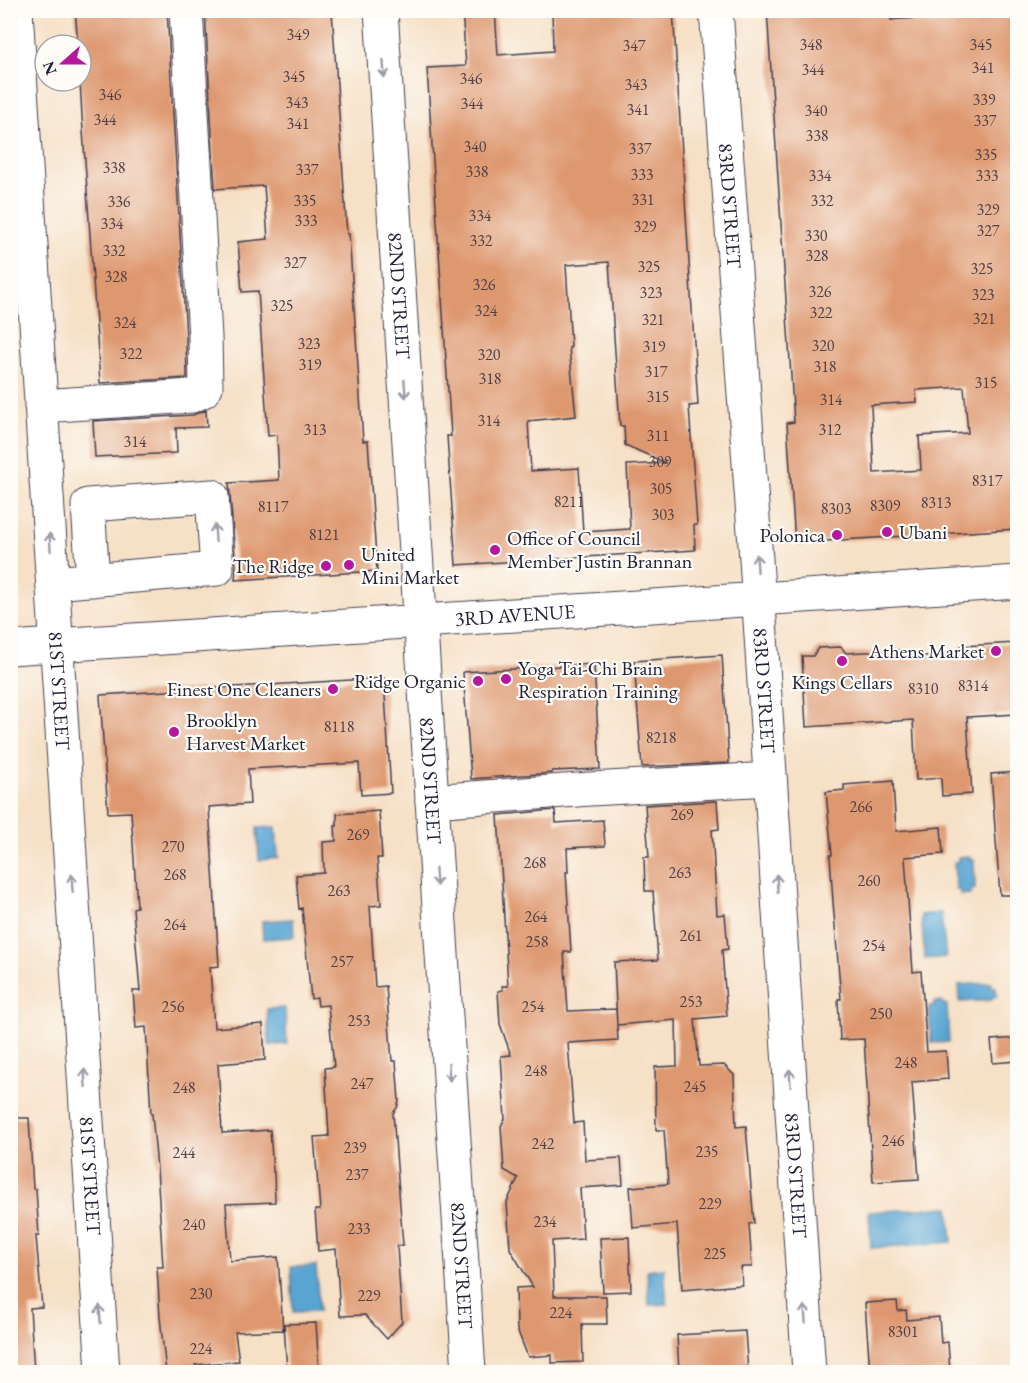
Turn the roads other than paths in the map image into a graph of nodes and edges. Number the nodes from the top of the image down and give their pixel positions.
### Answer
1 (16, 10) edge
2 (186, 10) edge
3 (381, 10) edge
4 (716, 10) edge
5 (22, 276) edge
6 (41, 406) junction
7 (93, 580) junction
8 (1017, 582) edge
9 (53, 583) junction
10 (759, 599) junction
11 (419, 621) junction
12 (57, 645) junction
13 (10, 648) edge
14 (770, 779) junction
15 (432, 801) junction
16 (104, 1372) edge
17 (469, 1372) edge
18 (809, 1372) edge

1 - 5 street, 81ST STREET
2 - 6 street
3 -> 11 street, 82ND STREET
10 -> 4 street, 83RD STREET
5 - 6 street, 81ST STREET
9 -> 6 street, 81ST STREET
7 -> 7 street
7 - 9 street
8 - 10 street, 3RD AVENUE
9 - 12 street, 81ST STREET
10 - 11 street, 3RD AVENUE
10 - 14 street, 83RD STREET
11 - 12 street, 3RD AVENUE
11 - 15 street, 82ND STREET
12 - 13 street, 3RD AVENUE
16 -> 12 street, 81ST STREET
14 - 15 street
18 -> 14 street, 83RD STREET
15 -> 17 street, 82ND STREET

